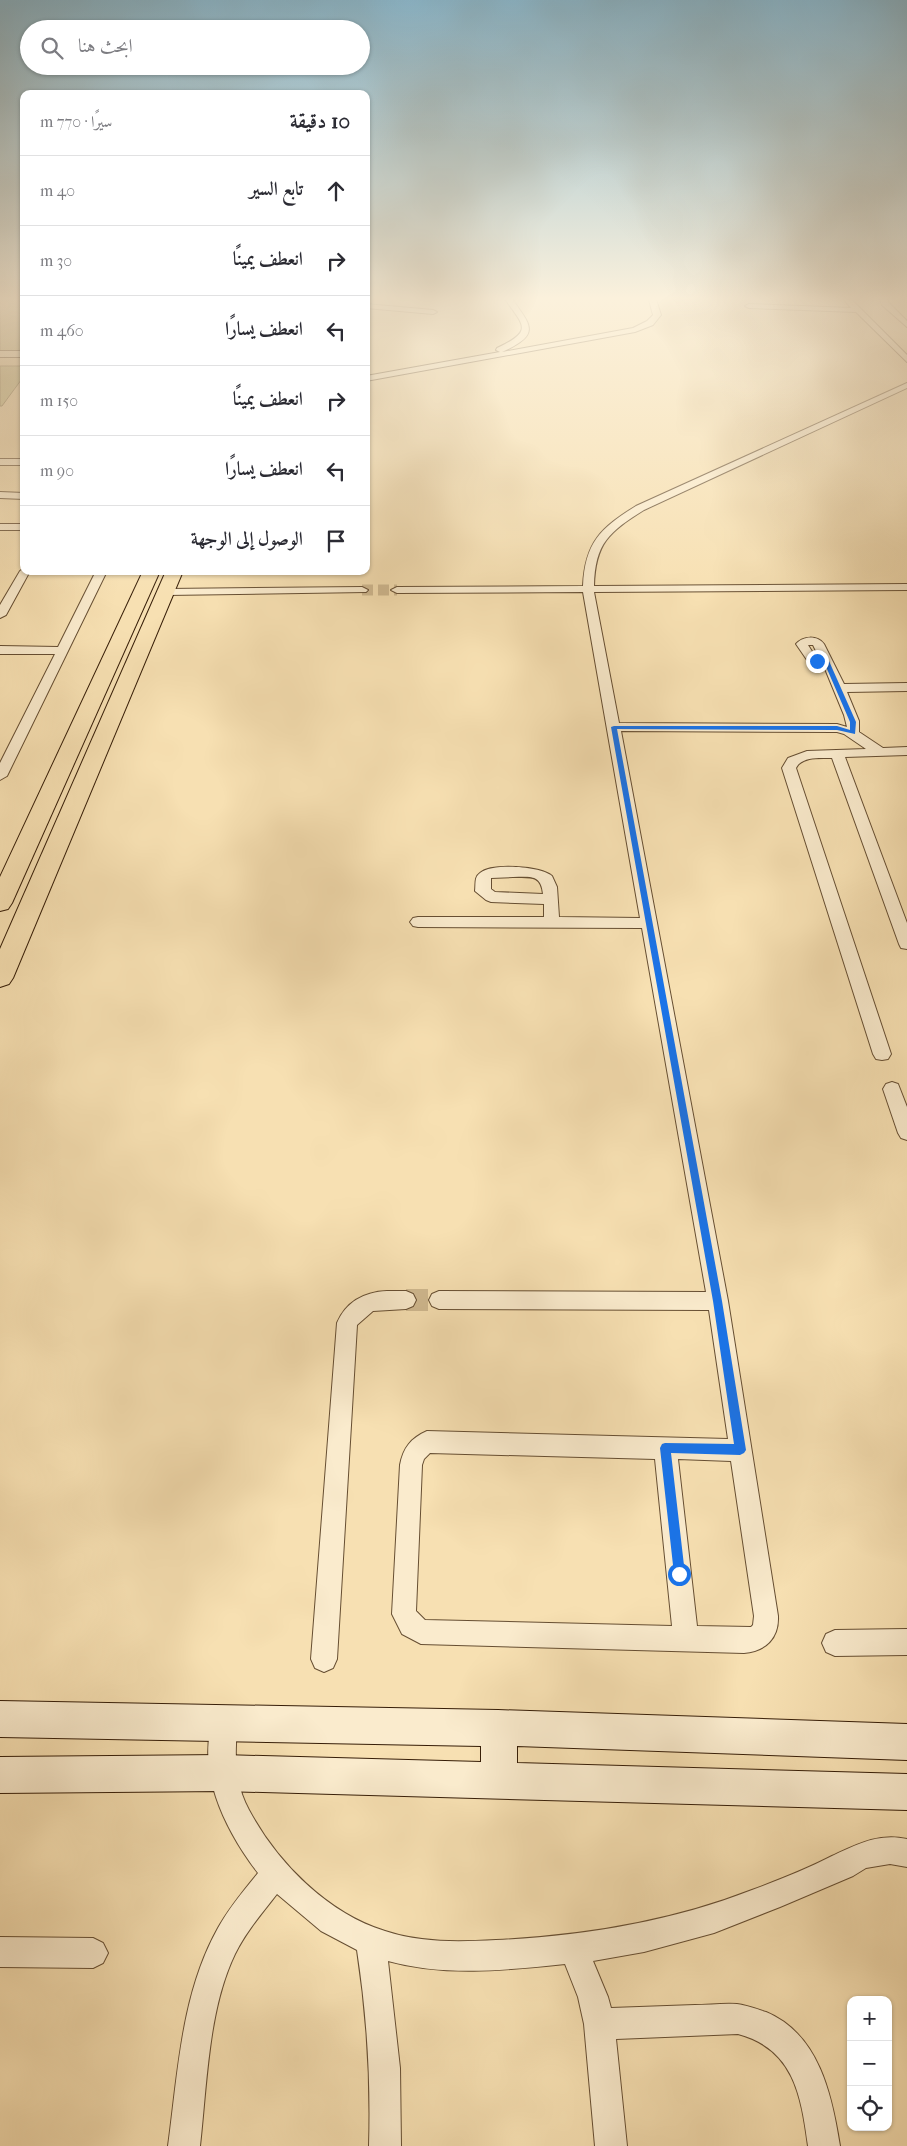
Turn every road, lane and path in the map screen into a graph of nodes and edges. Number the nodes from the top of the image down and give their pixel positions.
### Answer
1 (883, 396) edge
2 (0, 462) edge
3 (20, 462) edge
4 (0, 495) edge
5 (20, 496) edge
6 (0, 527) edge
7 (20, 527) edge
8 (23, 575) edge
9 (100, 575) edge
10 (150, 575) edge
11 (174, 575) edge
12 (907, 586) edge
13 (588, 588) junction
14 (362, 590) tunnel mouth
15 (397, 590) tunnel mouth
16 (166, 595) junction
17 (140, 598) junction
18 (0, 615) edge
19 (0, 650) edge
20 (63, 652) junction
21 (826, 661) dead end
22 (907, 687) edge
23 (838, 688) junction
24 (614, 727) junction
25 (855, 735) junction
26 (907, 751) edge
27 (880, 752) junction
28 (844, 753) junction
29 (0, 776) edge
30 (550, 899) dead end
31 (0, 903) edge
32 (418, 922) dead end
33 (552, 922) junction
34 (650, 923) junction
35 (907, 944) edge
36 (0, 978) edge
37 (882, 1054) dead end
38 (892, 1089) dead end
39 (907, 1133) edge
40 (406, 1300) tunnel mouth
41 (439, 1300) tunnel mouth
42 (718, 1301) junction
43 (665, 1448) junction
44 (740, 1450) junction
45 (686, 1640) junction
46 (907, 1642) edge
47 (835, 1643) dead end
48 (324, 1660) dead end
49 (0, 1719) edge
50 (225, 1722) junction
51 (498, 1728) junction
52 (907, 1742) edge
53 (223, 1773) junction
54 (0, 1775) edge
55 (500, 1782) junction
56 (907, 1792) edge
57 (907, 1853) edge
58 (276, 1873) junction
59 (370, 1940) junction
60 (573, 1949) junction
61 (0, 1952) edge
62 (93, 1953) dead end
63 (599, 2024) junction
64 (184, 2146) edge
65 (385, 2146) edge
66 (611, 2146) edge
67 (824, 2146) edge

1 - 13 street
2 - 3 street
4 - 5 street
6 - 7 street
8 - 18 street
9 - 20 street
10 - 17 main road
11 - 16 main road
12 - 13 street
13 - 15 street
13 - 24 street
14 - 16 street
16 - 17 main road
16 - 36 main road
17 - 31 main road
19 - 20 street
20 - 29 street
21 - 23 street
22 - 23 street
23 - 25 street
24 - 25 street
24 - 34 street
25 - 27 street
25 - 28 street
26 - 27 street
27 - 28 street
28 - 35 street
28 - 37 street
30 - 33 street
32 - 33 street
33 - 34 street
34 - 42 street
38 - 39 street
40 - 48 street
41 - 42 street
42 - 44 street
43 - 44 street
43 - 45 street
43 - 45 street
44 - 45 street
46 - 47 street
49 - 50 street
50 - 51 street
50 - 53 street
51 - 52 street
51 - 55 street
53 - 54 street
53 - 55 street
53 - 58 street
55 - 56 street
57 - 60 street
58 - 59 street
58 - 64 street
59 - 60 street
59 - 65 street
60 - 63 street
61 - 62 street
63 - 66 street
63 - 67 street

